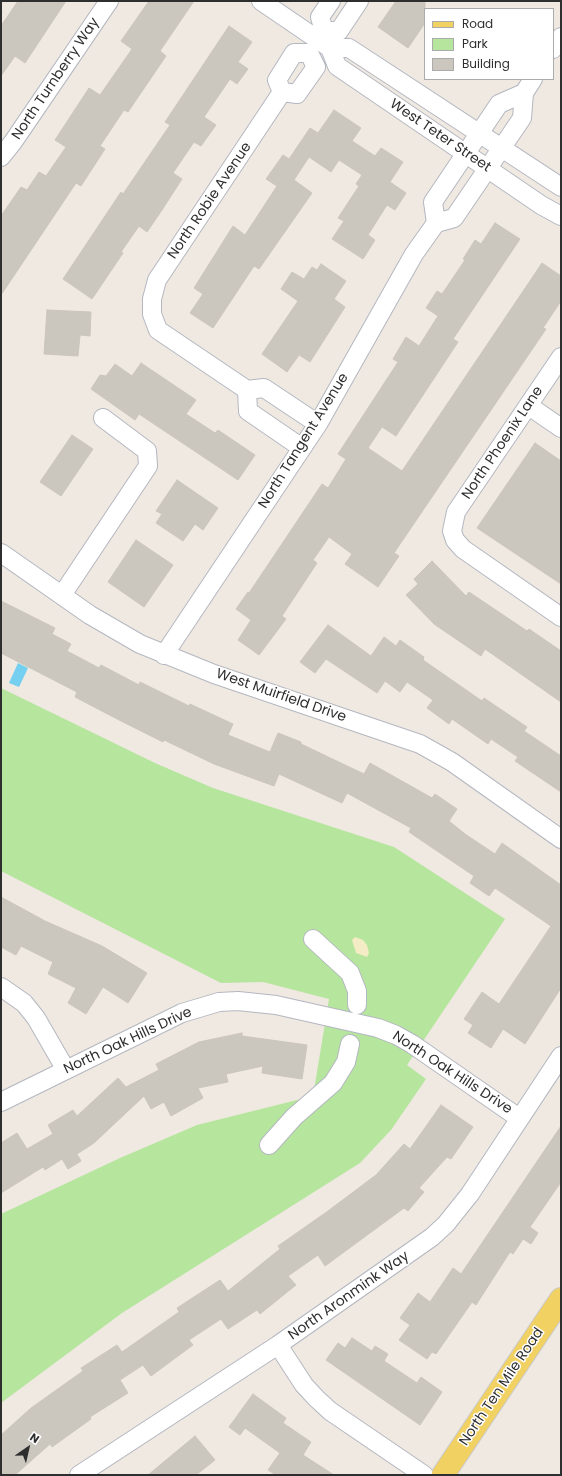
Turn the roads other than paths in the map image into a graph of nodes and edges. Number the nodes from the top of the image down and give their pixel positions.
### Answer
1 (109, 1) edge
2 (261, 1) edge
3 (331, 1) edge
4 (359, 1) edge
5 (561, 37) edge
6 (320, 43) junction
7 (554, 48) edge
8 (528, 86) edge
9 (282, 92) junction
10 (478, 134) junction
11 (501, 149) junction
12 (465, 154) junction
13 (1, 157) edge
14 (488, 169) junction
15 (561, 187) edge
16 (561, 216) edge
17 (436, 223) junction
18 (561, 357) edge
19 (247, 390) junction
20 (529, 406) junction
21 (103, 418) dead end
22 (318, 424) junction
23 (561, 428) edge
24 (302, 448) junction
25 (1, 554) edge
26 (62, 595) junction
27 (561, 617) edge
28 (164, 655) junction
29 (561, 839) edge
30 (313, 939) dead end
31 (1, 987) edge
32 (357, 1005) dead end
33 (350, 1044) dead end
34 (561, 1056) edge
35 (66, 1070) junction
36 (1, 1102) edge
37 (519, 1118) junction
38 (268, 1145) dead end
39 (561, 1299) edge
40 (278, 1345) junction
41 (79, 1475) edge
42 (424, 1475) edge
43 (443, 1475) edge

1 - 13 street, North Turnberry Way
2 - 6 street
3 - 6 street
4 - 6 street
5 - 7 street
6 - 9 street
6 - 9 street
6 - 10 street, West Teter Street
6 - 12 street, West Teter Street
8 - 10 street
8 - 11 street
9 - 19 street, North Robie Avenue
10 - 11 street, West Teter Street
10 - 12 street
11 - 14 street
11 - 15 street, West Teter Street
12 - 14 street, West Teter Street
12 - 17 street
14 - 16 street, West Teter Street
14 - 17 street
17 - 22 street, North Tangent Avenue
18 - 20 street, North Phoenix Lane
19 - 22 street
19 - 24 street
20 - 23 street
20 - 27 street, North Phoenix Lane
21 - 26 street
22 - 24 street, North Tangent Avenue
24 - 28 street, North Tangent Avenue
25 - 26 street, West Muirfield Drive
26 - 28 street, West Muirfield Drive
28 - 29 street, West Muirfield Drive
30 - 32 street
31 - 35 street
33 - 38 street
34 - 37 street, North Aronmink Way
35 - 36 street, North Oak Hills Drive
35 - 37 street, North Oak Hills Drive
37 - 40 street, North Aronmink Way
39 - 43 main road, North Ten Mile Road
40 - 41 street, North Aronmink Way
40 - 42 street

